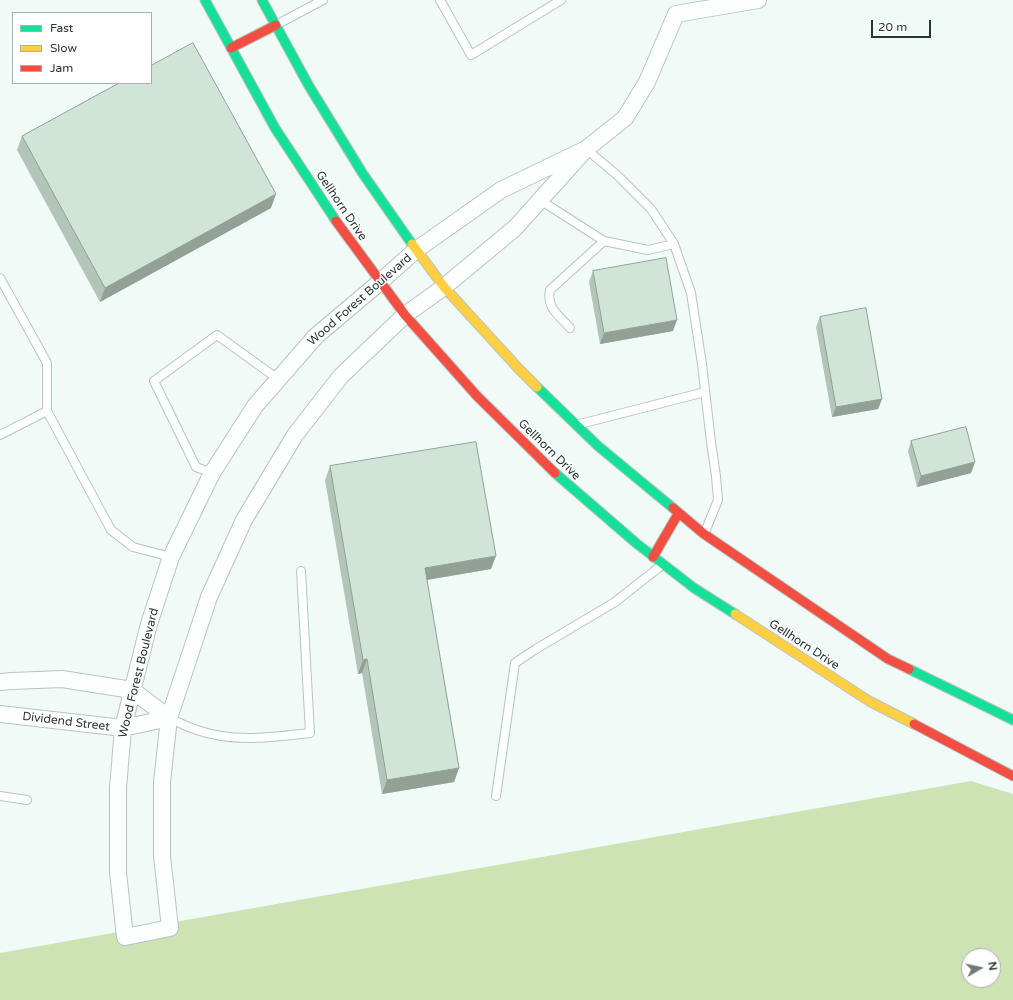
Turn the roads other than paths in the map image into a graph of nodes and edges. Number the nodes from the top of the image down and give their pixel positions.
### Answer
1 (204, 0) edge
2 (262, 0) edge
3 (323, 0) edge
4 (440, 0) edge
5 (561, 0) edge
6 (758, 0) edge
7 (276, 25) junction
8 (231, 48) junction
9 (586, 149) junction
10 (540, 200) junction
11 (604, 241) junction
12 (674, 244) junction
13 (416, 250) junction
14 (0, 278) edge
15 (380, 282) junction
16 (444, 287) junction
17 (405, 314) junction
18 (570, 328) dead end
19 (278, 379) junction
20 (705, 392) junction
21 (47, 411) junction
22 (576, 425) junction
23 (0, 435) edge
24 (212, 473) junction
25 (678, 514) junction
26 (704, 534) junction
27 (171, 557) junction
28 (653, 557) junction
29 (663, 564) junction
30 (301, 571) dead end
31 (0, 682) edge
32 (132, 690) junction
33 (0, 714) edge
34 (169, 718) junction
35 (1013, 720) edge
36 (123, 728) junction
37 (1013, 776) edge
38 (0, 796) edge
39 (496, 796) dead end
40 (27, 800) dead end

1 - 8 main road, Gellhorn Drive
2 - 7 main road
3 - 7 lane
4 - 5 lane
6 - 9 street, Wood Forest Boulevard
7 - 8 main road
7 - 13 main road
8 - 15 main road, Gellhorn Drive
9 - 10 street, Wood Forest Boulevard
9 - 12 lane
9 - 13 street, Wood Forest Boulevard
10 - 11 lane
10 - 16 street, Wood Forest Boulevard
11 - 12 lane
11 - 18 lane
12 - 20 lane
13 - 15 street, Wood Forest Boulevard
13 - 16 main road
14 - 21 lane
15 - 17 main road, Gellhorn Drive
15 - 19 street, Wood Forest Boulevard
16 - 17 street, Wood Forest Boulevard
16 - 22 main road
17 - 28 main road, Gellhorn Drive
17 - 34 street, Wood Forest Boulevard
19 - 24 street, Wood Forest Boulevard
19 - 24 lane
20 - 22 lane
20 - 26 lane
21 - 23 lane
21 - 27 lane
22 - 25 main road
24 - 27 street, Wood Forest Boulevard
25 - 26 main road
25 - 28 main road
26 - 35 main road
27 - 32 street, Wood Forest Boulevard
28 - 29 main road, Gellhorn Drive
29 - 37 main road, Gellhorn Drive
29 - 39 lane
30 - 34 lane
31 - 32 street
32 - 34 street
32 - 36 street, Wood Forest Boulevard
33 - 36 street, Dividend Street
34 - 36 street, Dividend Street
34 - 36 street, Wood Forest Boulevard
38 - 40 lane

